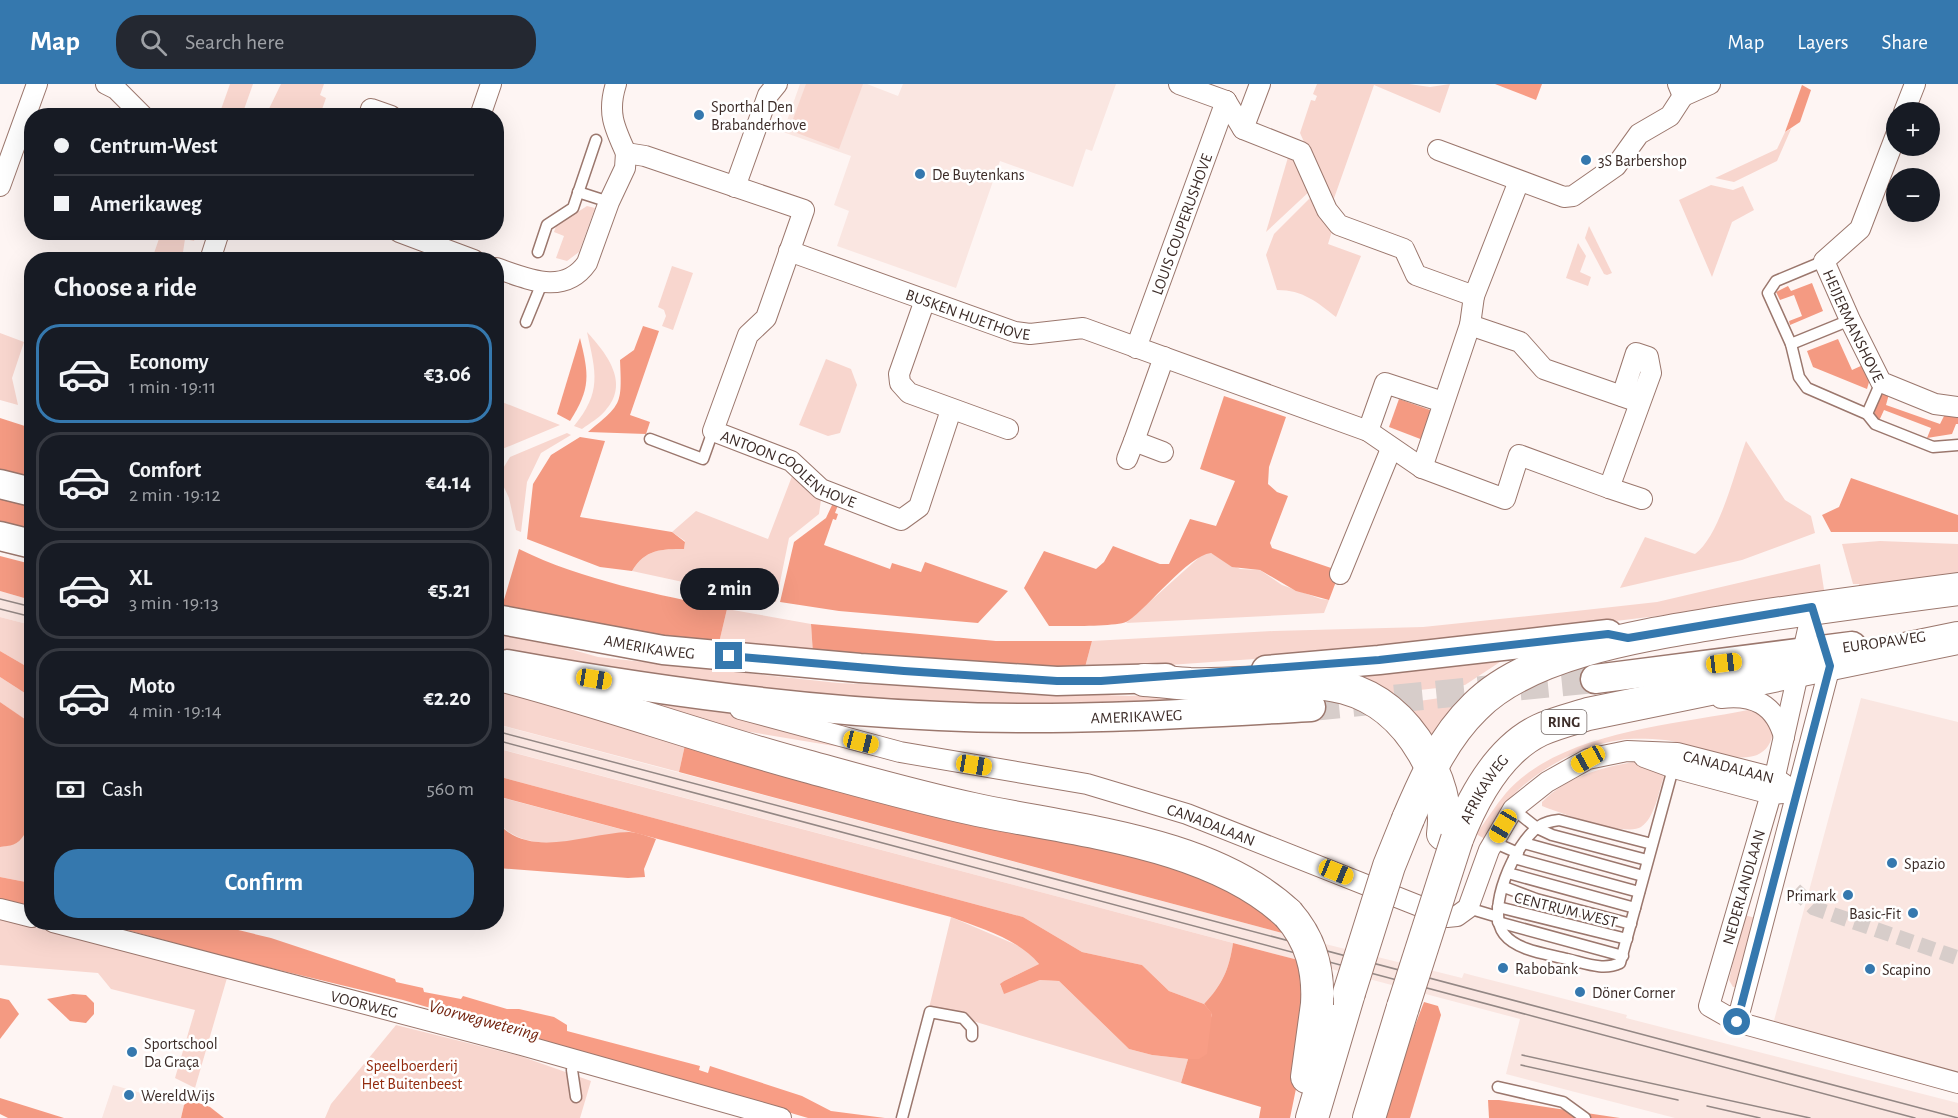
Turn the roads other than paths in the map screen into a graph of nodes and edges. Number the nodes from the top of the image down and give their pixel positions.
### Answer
1 (37, 84) edge
2 (106, 84) edge
3 (491, 84) edge
4 (616, 84) edge
5 (777, 84) edge
6 (1179, 84) edge
7 (1260, 84) edge
8 (1710, 84) edge
9 (1915, 84) edge
10 (1680, 90) edge
11 (1226, 101) junction
12 (1909, 102) edge
13 (28, 108) edge
14 (135, 108) edge
15 (483, 108) edge
16 (24, 120) edge
17 (1243, 129) junction
18 (596, 140) dead end
19 (1438, 150) dead end
20 (626, 153) junction
21 (1888, 156) edge
22 (1519, 182) junction
23 (0, 186) edge
24 (735, 187) junction
25 (578, 192) junction
26 (609, 202) junction
27 (416, 240) edge
28 (789, 251) junction
29 (441, 252) edge
30 (538, 252) dead end
31 (1824, 261) junction
32 (504, 270) edge
33 (542, 283) junction
34 (1474, 296) junction
35 (925, 300) junction
36 (1850, 320) junction
37 (526, 322) dead end
38 (1470, 325) junction
39 (1791, 344) junction
40 (1136, 348) junction
41 (1164, 357) junction
42 (1881, 382) junction
43 (1622, 396) junction
44 (1443, 402) junction
45 (1641, 402) junction
46 (1958, 407) edge
47 (951, 410) junction
48 (1867, 414) junction
49 (1008, 429) dead end
50 (713, 431) junction
51 (1368, 431) junction
52 (650, 439) dead end
53 (1958, 445) edge
54 (1391, 449) junction
55 (1163, 452) dead end
56 (1422, 468) junction
57 (0, 484) edge
58 (1609, 488) junction
59 (24, 490) edge
60 (1642, 499) dead end
61 (0, 536) edge
62 (24, 542) edge
63 (1340, 574) dead end
64 (1958, 589) edge
65 (1812, 607) junction
66 (504, 621) edge
67 (1958, 637) edge
68 (1628, 638) junction
69 (1815, 660) junction
70 (504, 663) edge
71 (504, 677) edge
72 (1595, 679) tunnel mouth
73 (1144, 680) junction
74 (1696, 692) junction
75 (712, 698) junction
76 (1311, 707) tunnel mouth
77 (1784, 737) junction
78 (1675, 760) junction
79 (1432, 766) junction
80 (1773, 786) junction
81 (1796, 792) junction
82 (1513, 809) junction
83 (1537, 828) junction
84 (1450, 837) junction
85 (1493, 842) junction
86 (1652, 844) junction
87 (1518, 851) junction
88 (1647, 860) junction
89 (1508, 873) junction
90 (1643, 876) junction
91 (1504, 887) junction
92 (1639, 892) junction
93 (1468, 908) junction
94 (1635, 908) junction
95 (0, 909) edge
96 (24, 915) edge
97 (1498, 915) junction
98 (1631, 924) junction
99 (83, 930) edge
100 (1627, 939) junction
101 (1623, 956) junction
102 (1737, 1022) junction
103 (972, 1036) dead end
104 (575, 1060) junction
105 (1958, 1083) edge
106 (1498, 1088) dead end
107 (576, 1097) dead end
108 (781, 1118) edge
109 (902, 1118) edge
110 (1297, 1118) edge
111 (1312, 1118) edge
112 (1369, 1118) edge
113 (1585, 1118) edge

1 - 13 street
2 - 14 street
3 - 15 street
4 - 20 street
5 - 24 street
6 - 11 street
7 - 17 street
8 - 10 street
9 - 12 street
10 - 22 street
11 - 17 street
11 - 40 street, LOUIS COUPERUSHOVE
16 - 23 street
17 - 34 street
18 - 25 lane
19 - 22 street
20 - 24 street
20 - 26 street
21 - 31 street, HEIJERMANSHOVE
22 - 34 street
24 - 28 street
25 - 26 lane
25 - 30 lane
26 - 33 street
27 - 29 street
28 - 35 street, BUSKEN HUETHOVE
28 - 50 street, ANTOON COOLENHOVE
31 - 36 street, HEIJERMANSHOVE
31 - 39 lane, HEIJERMANSHOVE
32 - 33 street
33 - 37 lane
34 - 38 street
35 - 40 street, BUSKEN HUETHOVE
35 - 47 street
36 - 39 lane
36 - 42 street, HEIJERMANSHOVE
38 - 43 street
38 - 44 street
39 - 48 lane, HEIJERMANSHOVE
40 - 41 street, BUSKEN HUETHOVE
41 - 51 street, BUSKEN HUETHOVE
41 - 55 street
42 - 46 street, HEIJERMANSHOVE
42 - 48 lane
43 - 45 street
43 - 45 street
44 - 51 street
44 - 56 street
45 - 58 street
47 - 49 street
47 - 50 street, ANTOON COOLENHOVE
48 - 53 lane, HEIJERMANSHOVE
50 - 52 lane
51 - 54 street, BUSKEN HUETHOVE
54 - 56 street, BUSKEN HUETHOVE
54 - 63 street
56 - 58 street, BUSKEN HUETHOVE
57 - 59 main road
58 - 60 street
61 - 62 main road
64 - 65 main road
65 - 68 main road
65 - 69 street, NEDERLANDLAAN
66 - 73 main road, AMERIKAWEG
67 - 69 main road, EUROPAWEG / RING
68 - 73 main road, AMERIKAWEG
68 - 79 main road
69 - 72 main road, EUROPAWEG
69 - 74 main road, AFRIKAWEG / RING
69 - 77 street, NEDERLANDLAAN
69 - 81 street, NEDERLANDLAAN
70 - 75 main road, AMERIKAWEG
71 - 110 main road, bridge
73 - 79 main road
74 - 77 street
74 - 84 main road, AFRIKAWEG / RING
75 - 76 main road, AMERIKAWEG
75 - 93 street, CANADALAAN
77 - 80 street, NEDERLANDLAAN
78 - 80 street, CANADALAAN
78 - 82 street, CANADALAAN
78 - 86 lane, CENTRUM WEST
79 - 84 main road
79 - 111 main road, bridge
80 - 81 street, CANADALAAN
80 - 102 street, NEDERLANDLAAN
81 - 102 street, NEDERLANDLAAN
82 - 83 lane
82 - 85 street, CANADALAAN
83 - 86 lane
83 - 87 lane, CENTRUM WEST
83 - 88 lane
84 - 112 main road, bridge
85 - 87 lane, CENTRUM WEST
85 - 93 street, CANADALAAN
86 - 88 lane, CENTRUM WEST
87 - 89 lane, CENTRUM WEST
87 - 90 lane, CENTRUM WEST
87 - 92 lane, CENTRUM WEST
88 - 90 lane, CENTRUM WEST
89 - 91 lane, CENTRUM WEST
89 - 94 lane, CENTRUM WEST
90 - 92 lane, CENTRUM WEST
91 - 97 lane, CENTRUM WEST
91 - 98 lane, CENTRUM WEST
92 - 94 lane, CENTRUM WEST
93 - 97 lane, CENTRUM WEST
94 - 98 lane, CENTRUM WEST
95 - 96 street
97 - 100 lane, CENTRUM WEST
97 - 101 lane, CENTRUM WEST
97 - 101 lane, CENTRUM WEST
98 - 100 lane, CENTRUM WEST
99 - 104 street, VOORWEG
100 - 101 lane, CENTRUM WEST
102 - 105 street, NEDERLANDLAAN
103 - 109 lane
104 - 107 lane
104 - 108 street, VOORWEG
106 - 113 lane

